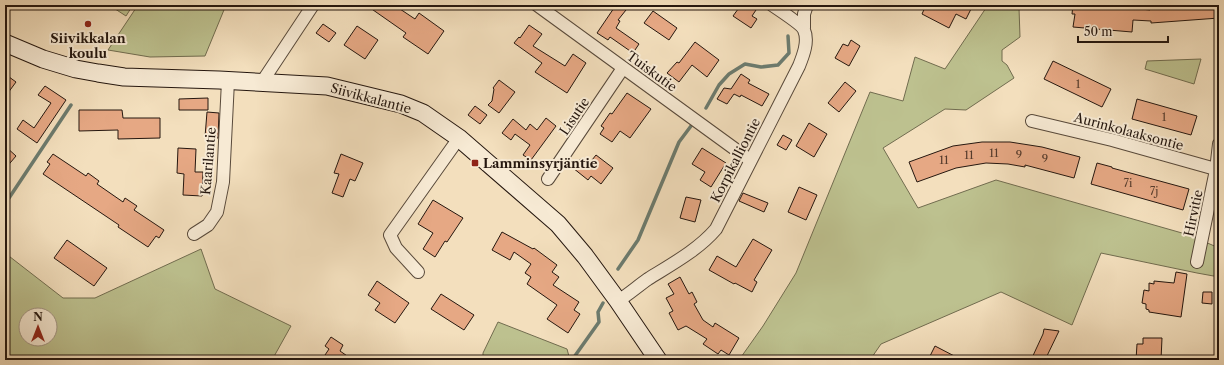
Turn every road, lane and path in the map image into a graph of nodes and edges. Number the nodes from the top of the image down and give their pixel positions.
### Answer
1 (313, 5) edge
2 (537, 5) edge
3 (772, 5) edge
4 (807, 5) edge
5 (804, 28) junction
6 (5, 42) edge
7 (623, 68) junction
8 (228, 81) junction
9 (262, 82) junction
10 (1032, 121) dead end
11 (459, 138) junction
12 (1219, 144) edge
13 (750, 160) junction
14 (1218, 170) edge
15 (548, 179) dead end
16 (194, 234) dead end
17 (1197, 262) dead end
18 (418, 272) dead end
19 (618, 301) junction
20 (658, 360) edge

1 - 9 street
2 - 7 street, Tuiskutie
3 - 5 street
4 - 5 street, Korpikalliontie
5 - 13 street, Korpikalliontie
6 - 8 main road, Siivikkalantie
7 - 13 street, Tuiskutie
7 - 15 street, Lisutie
8 - 9 main road, Siivikkalantie
8 - 16 street, Kaarilantie
9 - 11 main road, Siivikkalantie
10 - 14 street, Aurinkolaaksontie
11 - 18 street
11 - 19 main road, Siivikkalantie
12 - 14 street, Hirvitie
13 - 19 street, Korpikalliontie
14 - 17 street, Hirvitie
19 - 20 main road, Siivikkalantie

